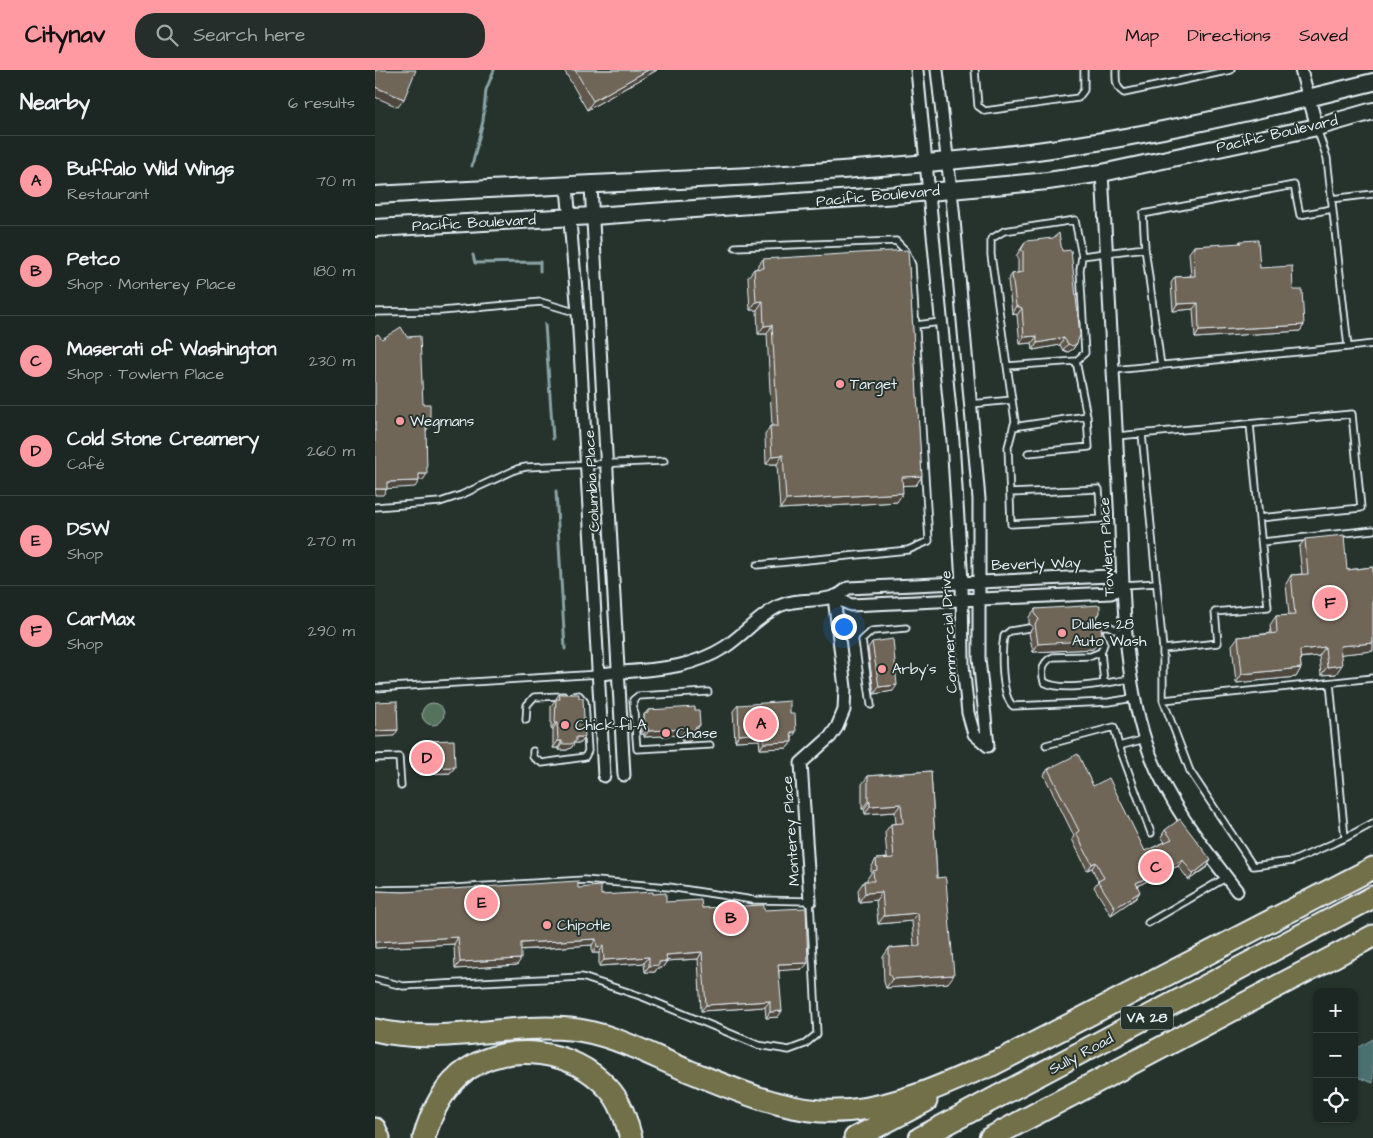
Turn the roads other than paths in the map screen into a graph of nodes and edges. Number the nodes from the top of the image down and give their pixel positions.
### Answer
1 (917, 70) edge
2 (937, 70) edge
3 (975, 70) edge
4 (1084, 70) edge
5 (1116, 70) edge
6 (1231, 70) edge
7 (1301, 70) edge
8 (1373, 82) edge
9 (1308, 99) junction
10 (1373, 111) edge
11 (1317, 127) junction
12 (946, 161) junction
13 (926, 164) junction
14 (1102, 173) junction
15 (591, 186) junction
16 (567, 187) junction
17 (950, 190) junction
18 (929, 192) junction
19 (1373, 194) edge
20 (375, 195) edge
21 (1331, 199) junction
22 (1332, 209) junction
23 (593, 216) junction
24 (571, 217) junction
25 (375, 228) edge
26 (735, 247) dead end
27 (1145, 248) junction
28 (1107, 253) junction
29 (1083, 256) junction
30 (375, 312) edge
31 (577, 313) junction
32 (942, 322) junction
33 (916, 324) junction
34 (1373, 344) edge
35 (1348, 347) junction
36 (1076, 361) junction
37 (1007, 366) junction
38 (1161, 366) junction
39 (1113, 370) junction
40 (1012, 400) junction
41 (971, 404) junction
42 (1087, 416) junction
43 (1250, 424) junction
44 (1013, 427) junction
45 (1142, 434) junction
46 (1117, 436) junction
47 (1028, 453) dead end
48 (664, 461) dead end
49 (605, 463) junction
50 (587, 464) junction
51 (1010, 493) junction
52 (375, 507) edge
53 (1259, 518) junction
54 (1373, 530) edge
55 (1262, 542) junction
56 (757, 565) dead end
57 (981, 581) junction
58 (962, 582) junction
59 (1157, 583) junction
60 (1124, 585) junction
61 (834, 597) junction
62 (979, 599) junction
63 (962, 600) junction
64 (906, 628) dead end
65 (1029, 628) dead end
66 (1127, 636) junction
67 (1163, 649) junction
68 (1101, 652) junction
69 (619, 672) junction
70 (600, 674) junction
71 (1373, 678) edge
72 (1131, 679) junction
73 (1104, 682) junction
74 (1330, 683) junction
75 (375, 688) edge
76 (707, 692) dead end
77 (1134, 698) junction
78 (1163, 700) junction
79 (871, 704) dead end
80 (526, 720) dead end
81 (1145, 739) junction
82 (710, 745) dead end
83 (1046, 745) dead end
84 (1119, 746) junction
85 (533, 751) dead end
86 (375, 758) edge
87 (624, 775) dead end
88 (605, 776) dead end
89 (401, 786) dead end
90 (1373, 823) edge
91 (1151, 833) dead end
92 (1345, 838) junction
93 (1373, 868) edge
94 (1227, 877) junction
95 (375, 890) edge
96 (1237, 890) dead end
97 (1373, 897) edge
98 (810, 901) junction
99 (1148, 923) dead end
100 (1373, 936) edge
101 (375, 979) edge
102 (375, 1030) edge
103 (1000, 1060) junction
104 (1114, 1073) junction
105 (375, 1129) edge
106 (379, 1138) edge
107 (424, 1138) edge
108 (631, 1138) edge
109 (855, 1138) edge
110 (920, 1138) edge
111 (990, 1138) edge
112 (1021, 1138) edge

1 - 13 street, Commercial Drive
2 - 12 street, Commercial Drive
3 - 4 lane
5 - 6 lane
7 - 9 street
8 - 9 main road, Pacific Boulevard
9 - 11 street
9 - 12 main road, Pacific Boulevard
10 - 11 main road, Pacific Boulevard
11 - 14 main road, Pacific Boulevard
11 - 21 lane
12 - 13 main road, Pacific Boulevard
12 - 17 street, Commercial Drive
13 - 15 main road, Pacific Boulevard
13 - 18 street, Commercial Drive
14 - 17 main road, Pacific Boulevard
14 - 28 street, Towlern Place
15 - 16 main road, Pacific Boulevard
15 - 23 street, Columbia Place
16 - 20 main road, Pacific Boulevard
16 - 24 street, Columbia Place
17 - 18 main road, Pacific Boulevard
17 - 41 street, Commercial Drive
18 - 23 main road, Pacific Boulevard
18 - 32 street, Commercial Drive
19 - 21 lane
21 - 22 lane
22 - 27 lane
22 - 35 lane
23 - 24 main road, Pacific Boulevard
23 - 49 street, Columbia Place
24 - 25 main road, Pacific Boulevard
24 - 31 street, Columbia Place
26 - 33 lane
27 - 28 lane
27 - 38 lane
28 - 29 lane
28 - 39 street, Towlern Place
29 - 36 lane
29 - 37 lane
30 - 31 lane
31 - 50 street, Columbia Place
32 - 33 lane
32 - 58 street, Commercial Drive
33 - 56 lane
34 - 35 lane
35 - 38 lane
36 - 37 lane
36 - 42 lane
37 - 40 lane
38 - 39 lane
39 - 46 street, Towlern Place
40 - 41 lane
40 - 44 lane
41 - 57 street, Commercial Drive
42 - 44 lane
42 - 47 lane
43 - 45 lane
43 - 53 lane
43 - 53 lane
44 - 51 lane
45 - 46 lane
45 - 59 lane
46 - 60 street, Towlern Place
48 - 49 lane
49 - 50 lane
49 - 69 street, Columbia Place
50 - 52 lane
50 - 70 street, Columbia Place
51 - 51 lane
53 - 55 lane
54 - 55 lane
55 - 67 lane
57 - 58 street, Beverly Way
57 - 60 street, Beverly Way
57 - 62 street, Commercial Drive
58 - 61 street, Beverly Way
58 - 63 street, Commercial Drive
59 - 60 lane
59 - 67 lane
60 - 62 street
60 - 66 street, Towlern Place
61 - 63 street
61 - 69 street
61 - 98 street, Monterey Place
62 - 63 street
62 - 63 street, Commercial Drive
64 - 79 lane
65 - 77 lane
66 - 68 lane
66 - 72 street, Towlern Place
67 - 78 lane
68 - 73 lane
68 - 73 lane
69 - 70 street
69 - 87 street, Columbia Place
70 - 75 lane
70 - 88 street, Columbia Place
71 - 74 lane
72 - 73 lane
72 - 77 street, Towlern Place
74 - 78 lane
74 - 92 lane
76 - 82 lane
77 - 81 street, Towlern Place
78 - 92 lane
80 - 85 lane
81 - 84 lane
81 - 94 street, Towlern Place
83 - 84 lane
84 - 91 lane
86 - 89 lane
90 - 92 lane
93 - 103 highway
94 - 96 street, Towlern Place
94 - 99 lane
95 - 98 lane
97 - 110 highway, Sully Road / VA 28
98 - 101 lane
100 - 104 highway, VA 28
102 - 103 highway
103 - 109 highway
104 - 111 highway, VA 28
104 - 112 highway
105 - 106 highway
107 - 108 highway

